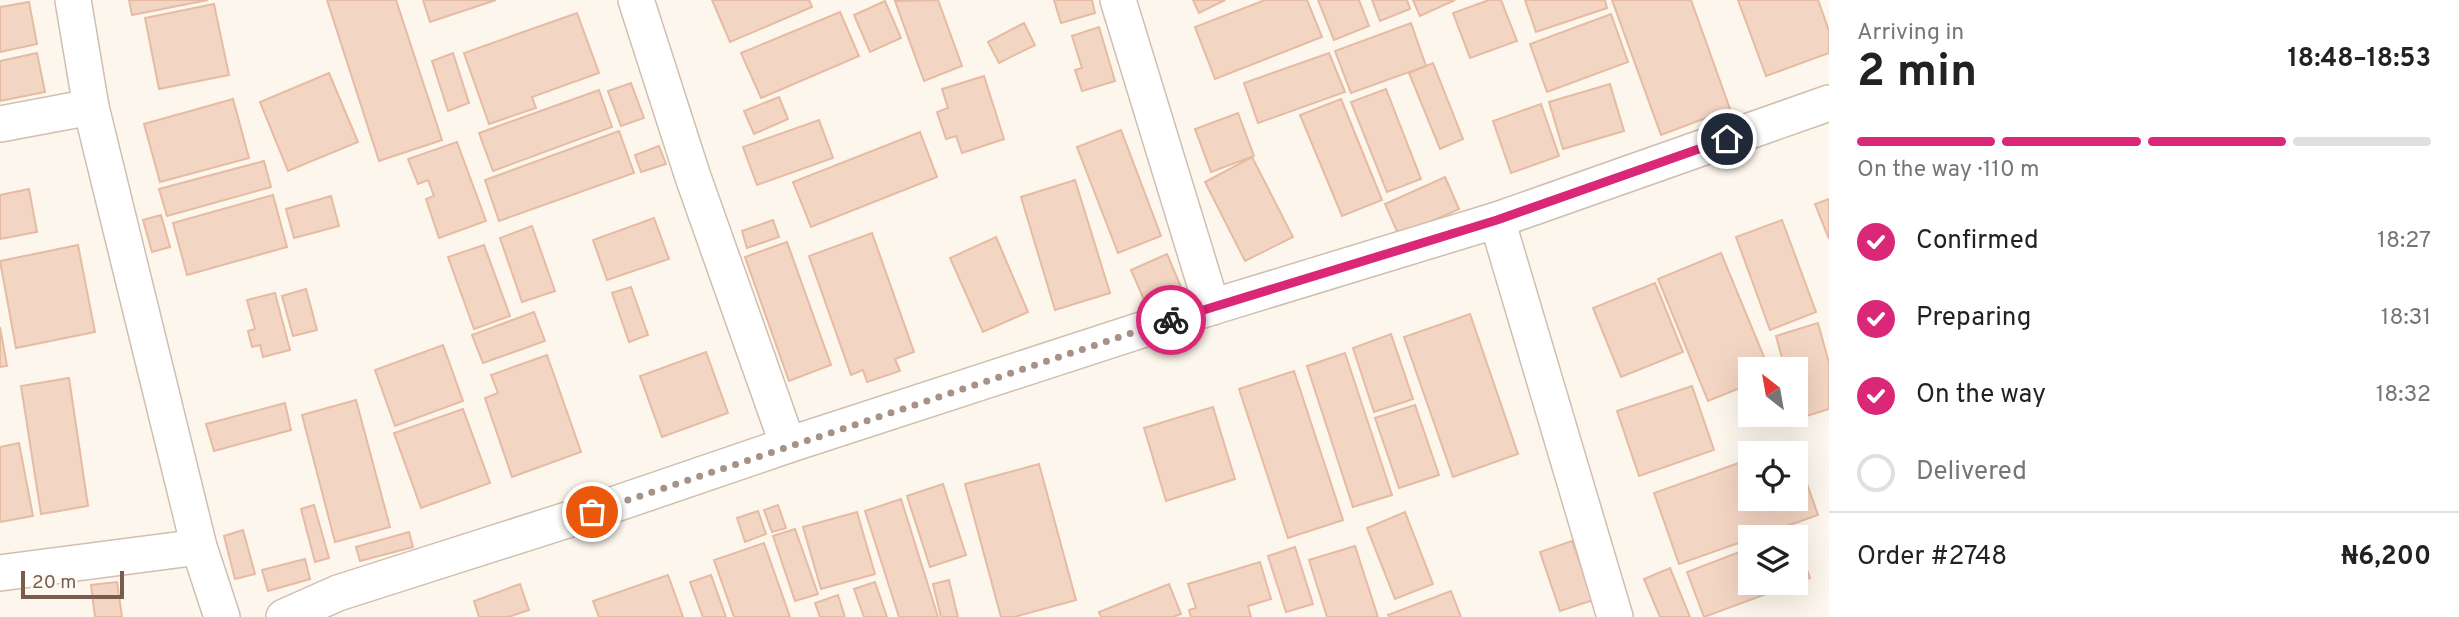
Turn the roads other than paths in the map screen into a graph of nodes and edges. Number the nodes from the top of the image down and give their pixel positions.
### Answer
1 (73, 0) edge
2 (636, 0) edge
3 (1118, 0) edge
4 (1829, 103) edge
5 (91, 107) junction
6 (0, 124) edge
7 (1497, 220) junction
8 (1212, 307) junction
9 (788, 445) junction
10 (199, 547) junction
11 (0, 573) edge
12 (222, 617) edge
13 (284, 617) edge
14 (1615, 617) edge

1 - 5 street
2 - 9 street
3 - 8 street
4 - 7 street
5 - 6 street
5 - 10 street
7 - 8 street
7 - 14 street
8 - 9 street
9 - 13 street
10 - 11 street
10 - 12 street

